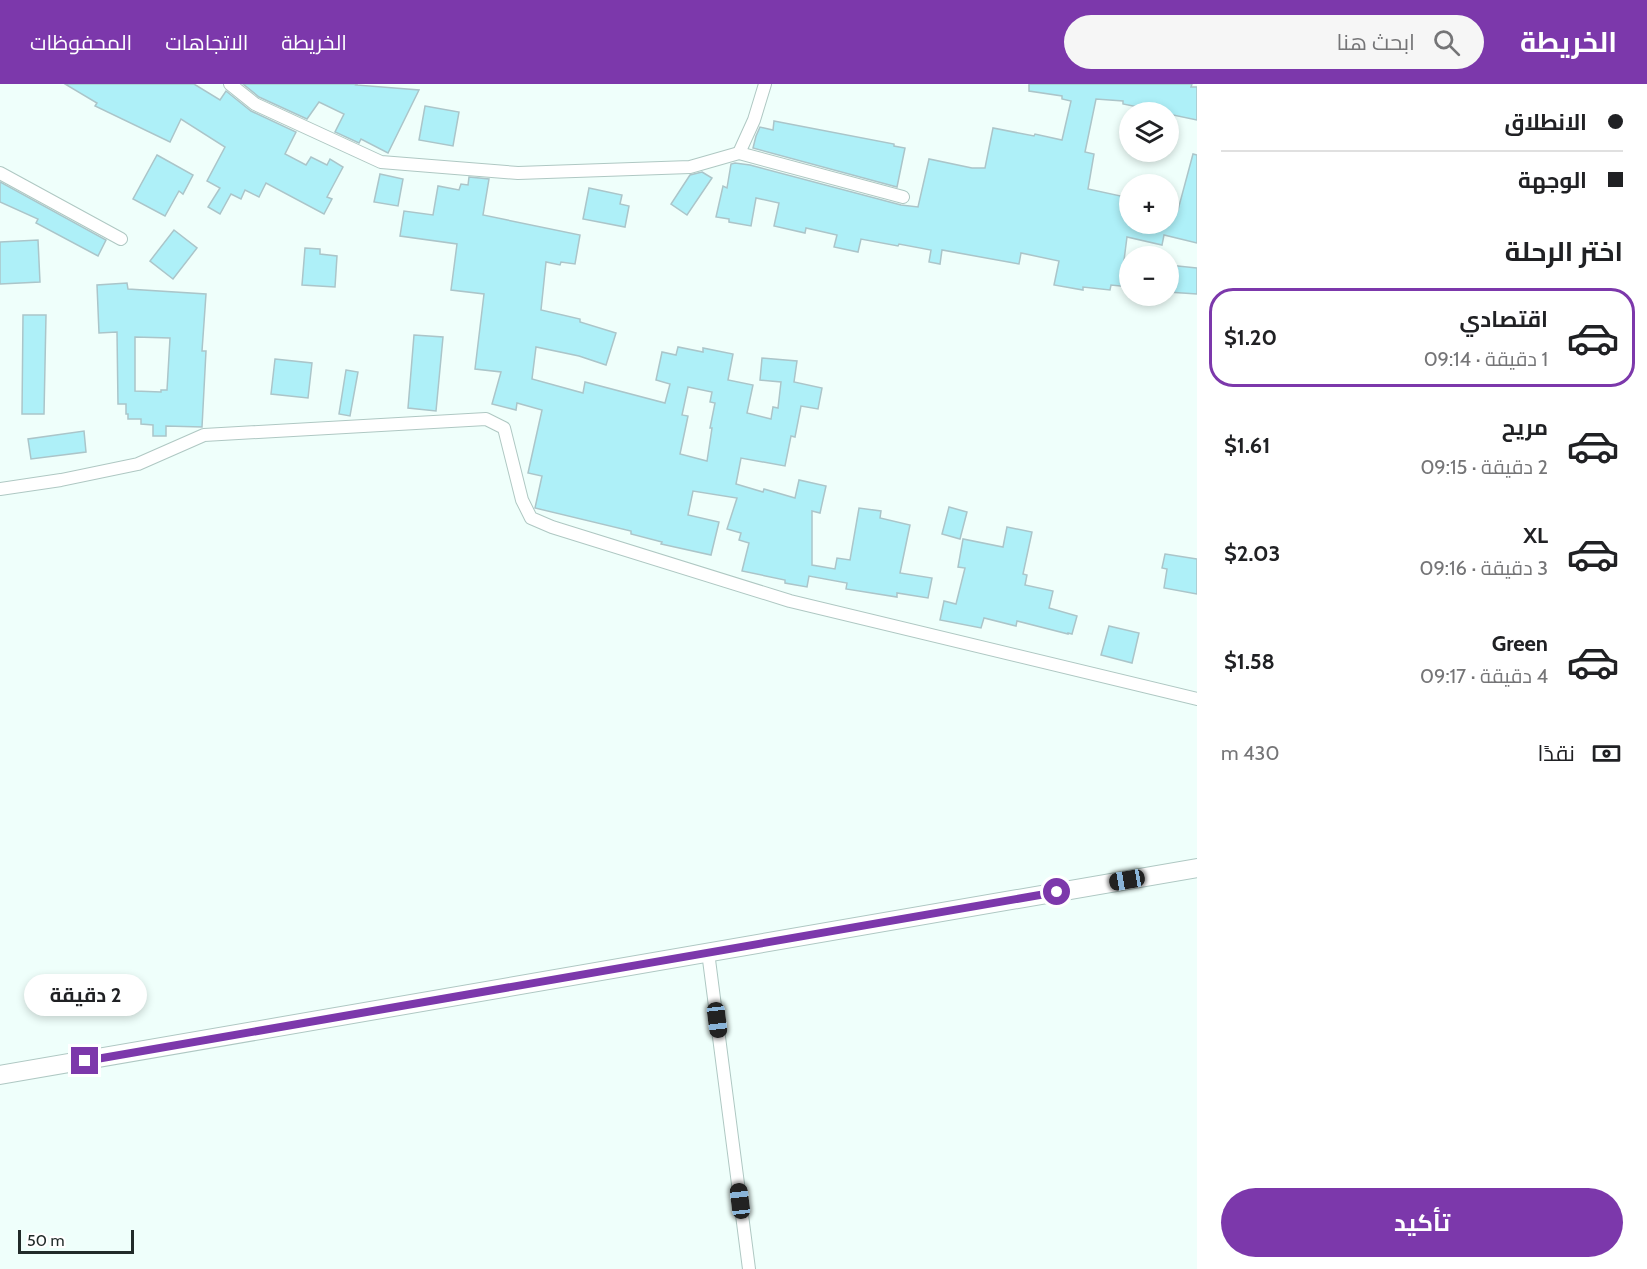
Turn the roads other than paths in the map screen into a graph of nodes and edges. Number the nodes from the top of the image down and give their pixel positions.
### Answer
1 (230, 84) edge
2 (765, 84) edge
3 (739, 153) junction
4 (0, 173) edge
5 (903, 197) dead end
6 (121, 239) dead end
7 (0, 489) edge
8 (1197, 699) edge
9 (1197, 868) edge
10 (708, 952) junction
11 (0, 1075) edge
12 (749, 1269) edge

1 - 3 street
2 - 3 street
3 - 5 street
4 - 6 street
7 - 8 street
9 - 10 main road
10 - 11 main road
10 - 12 street

